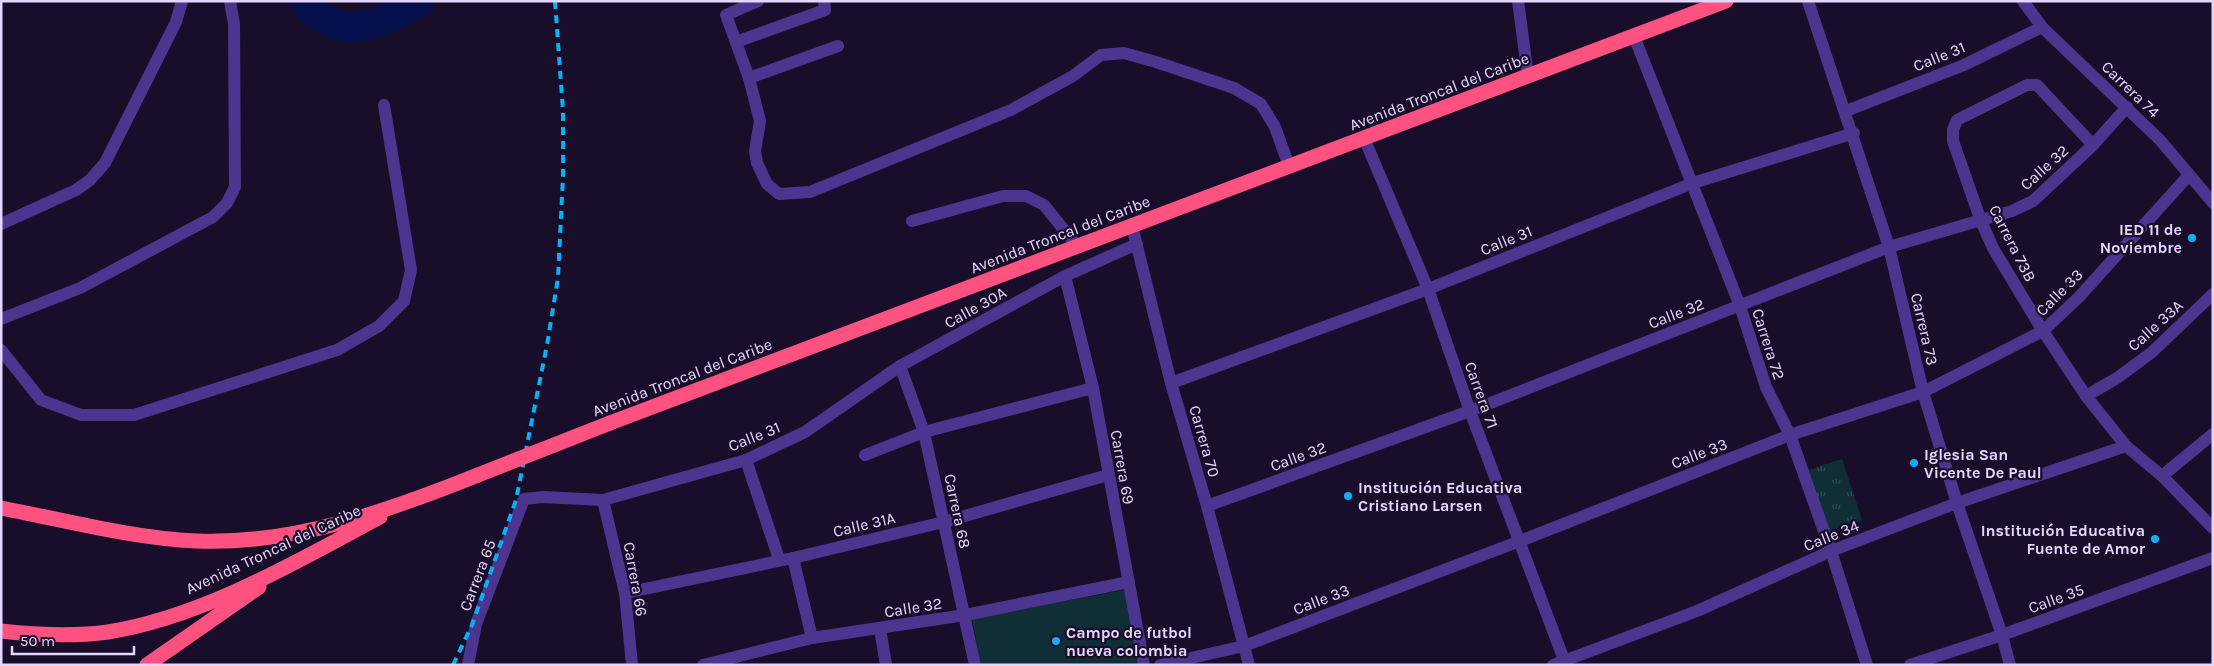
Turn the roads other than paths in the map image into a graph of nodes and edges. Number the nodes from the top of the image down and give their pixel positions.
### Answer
1 (182, 1) edge
2 (230, 1) edge
3 (758, 1) edge
4 (824, 1) edge
5 (1518, 1) edge
6 (1726, 1) edge
7 (1808, 1) edge
8 (2023, 1) edge
9 (2042, 27) junction
10 (1634, 36) junction
11 (736, 42) junction
12 (838, 46) dead end
13 (1528, 76) junction
14 (749, 78) junction
15 (384, 105) dead end
16 (2127, 107) junction
17 (1846, 111) junction
18 (1854, 133) junction
19 (1364, 138) junction
20 (2093, 145) junction
21 (1289, 166) junction
22 (2190, 175) junction
23 (1693, 183) junction
24 (2207, 185) edge
25 (2213, 203) edge
26 (912, 221) dead end
27 (1981, 221) junction
28 (1, 224) edge
29 (1132, 226) junction
30 (1137, 244) junction
31 (1077, 246) junction
32 (1890, 247) junction
33 (1065, 276) junction
34 (1428, 288) junction
35 (2213, 294) edge
36 (1740, 306) junction
37 (1, 318) edge
38 (2042, 331) junction
39 (1, 350) edge
40 (900, 366) junction
41 (1172, 383) junction
42 (1093, 388) junction
43 (1923, 392) junction
44 (2086, 396) junction
45 (1470, 411) junction
46 (924, 432) junction
47 (2213, 434) edge
48 (1790, 435) junction
49 (2126, 446) junction
50 (864, 455) dead end
51 (746, 460) junction
52 (1108, 475) junction
53 (2162, 476) junction
54 (524, 499) joint
55 (603, 500) junction
56 (408, 503) junction
57 (1957, 503) junction
58 (1207, 506) junction
59 (1, 508) edge
60 (944, 522) junction
61 (2213, 528) edge
62 (1520, 541) junction
63 (1831, 551) junction
64 (793, 558) junction
65 (2213, 558) edge
66 (779, 559) junction
67 (294, 563) junction
68 (1129, 582) junction
69 (625, 593) junction
70 (965, 615) junction
71 (880, 629) junction
72 (8, 632) edge
73 (2002, 635) junction
74 (812, 638) junction
75 (1244, 646) junction
76 (1561, 663) edge
77 (148, 665) edge
78 (468, 665) edge
79 (632, 665) edge
80 (703, 665) edge
81 (886, 665) edge
82 (975, 665) edge
83 (1144, 665) edge
84 (1160, 665) edge
85 (1249, 665) edge
86 (1867, 665) edge
87 (1910, 665) edge
88 (2010, 665) edge

1 - 28 street
2 - 37 street
3 - 11 street
4 - 11 street
5 - 13 street
6 - 10 highway, Avenida Troncal del Caribe
7 - 17 street, Carrera 73
8 - 9 street, Carrera 74
9 - 16 street, Carrera 74
9 - 17 street, Calle 31
10 - 13 highway, Avenida Troncal del Caribe
10 - 23 street, Carrera 72
11 - 14 street
12 - 14 street
13 - 19 highway, Avenida Troncal del Caribe
14 - 21 street
15 - 39 street
16 - 20 street, Calle 32
16 - 22 street, Carrera 74
17 - 18 street, Carrera 73
18 - 23 street, Calle 31
18 - 32 street, Carrera 73
19 - 21 highway, Avenida Troncal del Caribe
19 - 34 street, Carrera 71
20 - 27 street, Calle 32
20 - 27 street, Carrera 73B
21 - 29 highway, Avenida Troncal del Caribe
22 - 24 street, Carrera 74
22 - 38 street, Calle 33
23 - 34 street, Calle 31
23 - 36 street, Carrera 72
24 - 25 street, Carrera 74
26 - 31 street
27 - 32 street, Calle 32
27 - 38 street, Carrera 73B
29 - 30 street, Carrera 70
29 - 31 highway, Avenida Troncal del Caribe
30 - 33 street, Calle 30A
30 - 41 street, Carrera 70
31 - 56 highway, Avenida Troncal del Caribe, bridge
32 - 36 street, Calle 32
32 - 43 street, Carrera 73
33 - 40 street, Calle 30A
33 - 42 street, Carrera 69
34 - 41 street, Calle 31
34 - 45 street, Carrera 71
35 - 44 street, Calle 33A
36 - 45 street, Calle 32
36 - 48 street, Carrera 72
38 - 43 street, Calle 33
38 - 44 street, Carrera 73B
40 - 46 street, Carrera 68
40 - 51 street, Calle 31
41 - 58 street, Carrera 70
42 - 46 street
42 - 52 street, Carrera 69
43 - 48 street, Calle 33
43 - 57 street, Carrera 73
44 - 49 street, Carrera 73B
45 - 58 street, Calle 32
45 - 62 street, Carrera 71
46 - 50 street
46 - 60 street, Carrera 68
47 - 53 street
48 - 62 street, Calle 33
48 - 63 street, Carrera 72
49 - 53 street, Carrera 73B
49 - 57 street, Calle 34
51 - 55 street, Calle 31
51 - 66 street
52 - 60 street, Calle 31A
52 - 68 street, Carrera 69
53 - 61 street, Carrera 73B
54 - 55 street, Calle 31
54 - 78 street, Carrera 65
55 - 69 street, Carrera 66
56 - 59 highway, Avenida Troncal del Caribe
56 - 67 highway, Avenida Troncal del Caribe
57 - 63 street, Calle 34
57 - 73 street, Carrera 73
58 - 75 street, Carrera 70
60 - 64 street, Calle 31A
60 - 70 street, Carrera 68
62 - 75 street, Calle 33
62 - 76 street, Carrera 71
63 - 76 street, Calle 34
63 - 86 street, Carrera 72
64 - 66 street, Calle 31A
64 - 74 street
65 - 73 street, Calle 35
66 - 69 street, Calle 31A
67 - 72 highway, Avenida Troncal del Caribe
67 - 77 highway
68 - 70 street, Calle 32
68 - 83 street, Carrera 69
69 - 79 street, Carrera 66
70 - 71 street, Calle 32
70 - 82 street, Carrera 68
71 - 74 street, Calle 32
71 - 81 street
73 - 87 street, Calle 35
73 - 88 street, Carrera 73
74 - 80 street, Calle 32
75 - 84 street, Calle 33
75 - 85 street, Carrera 70

